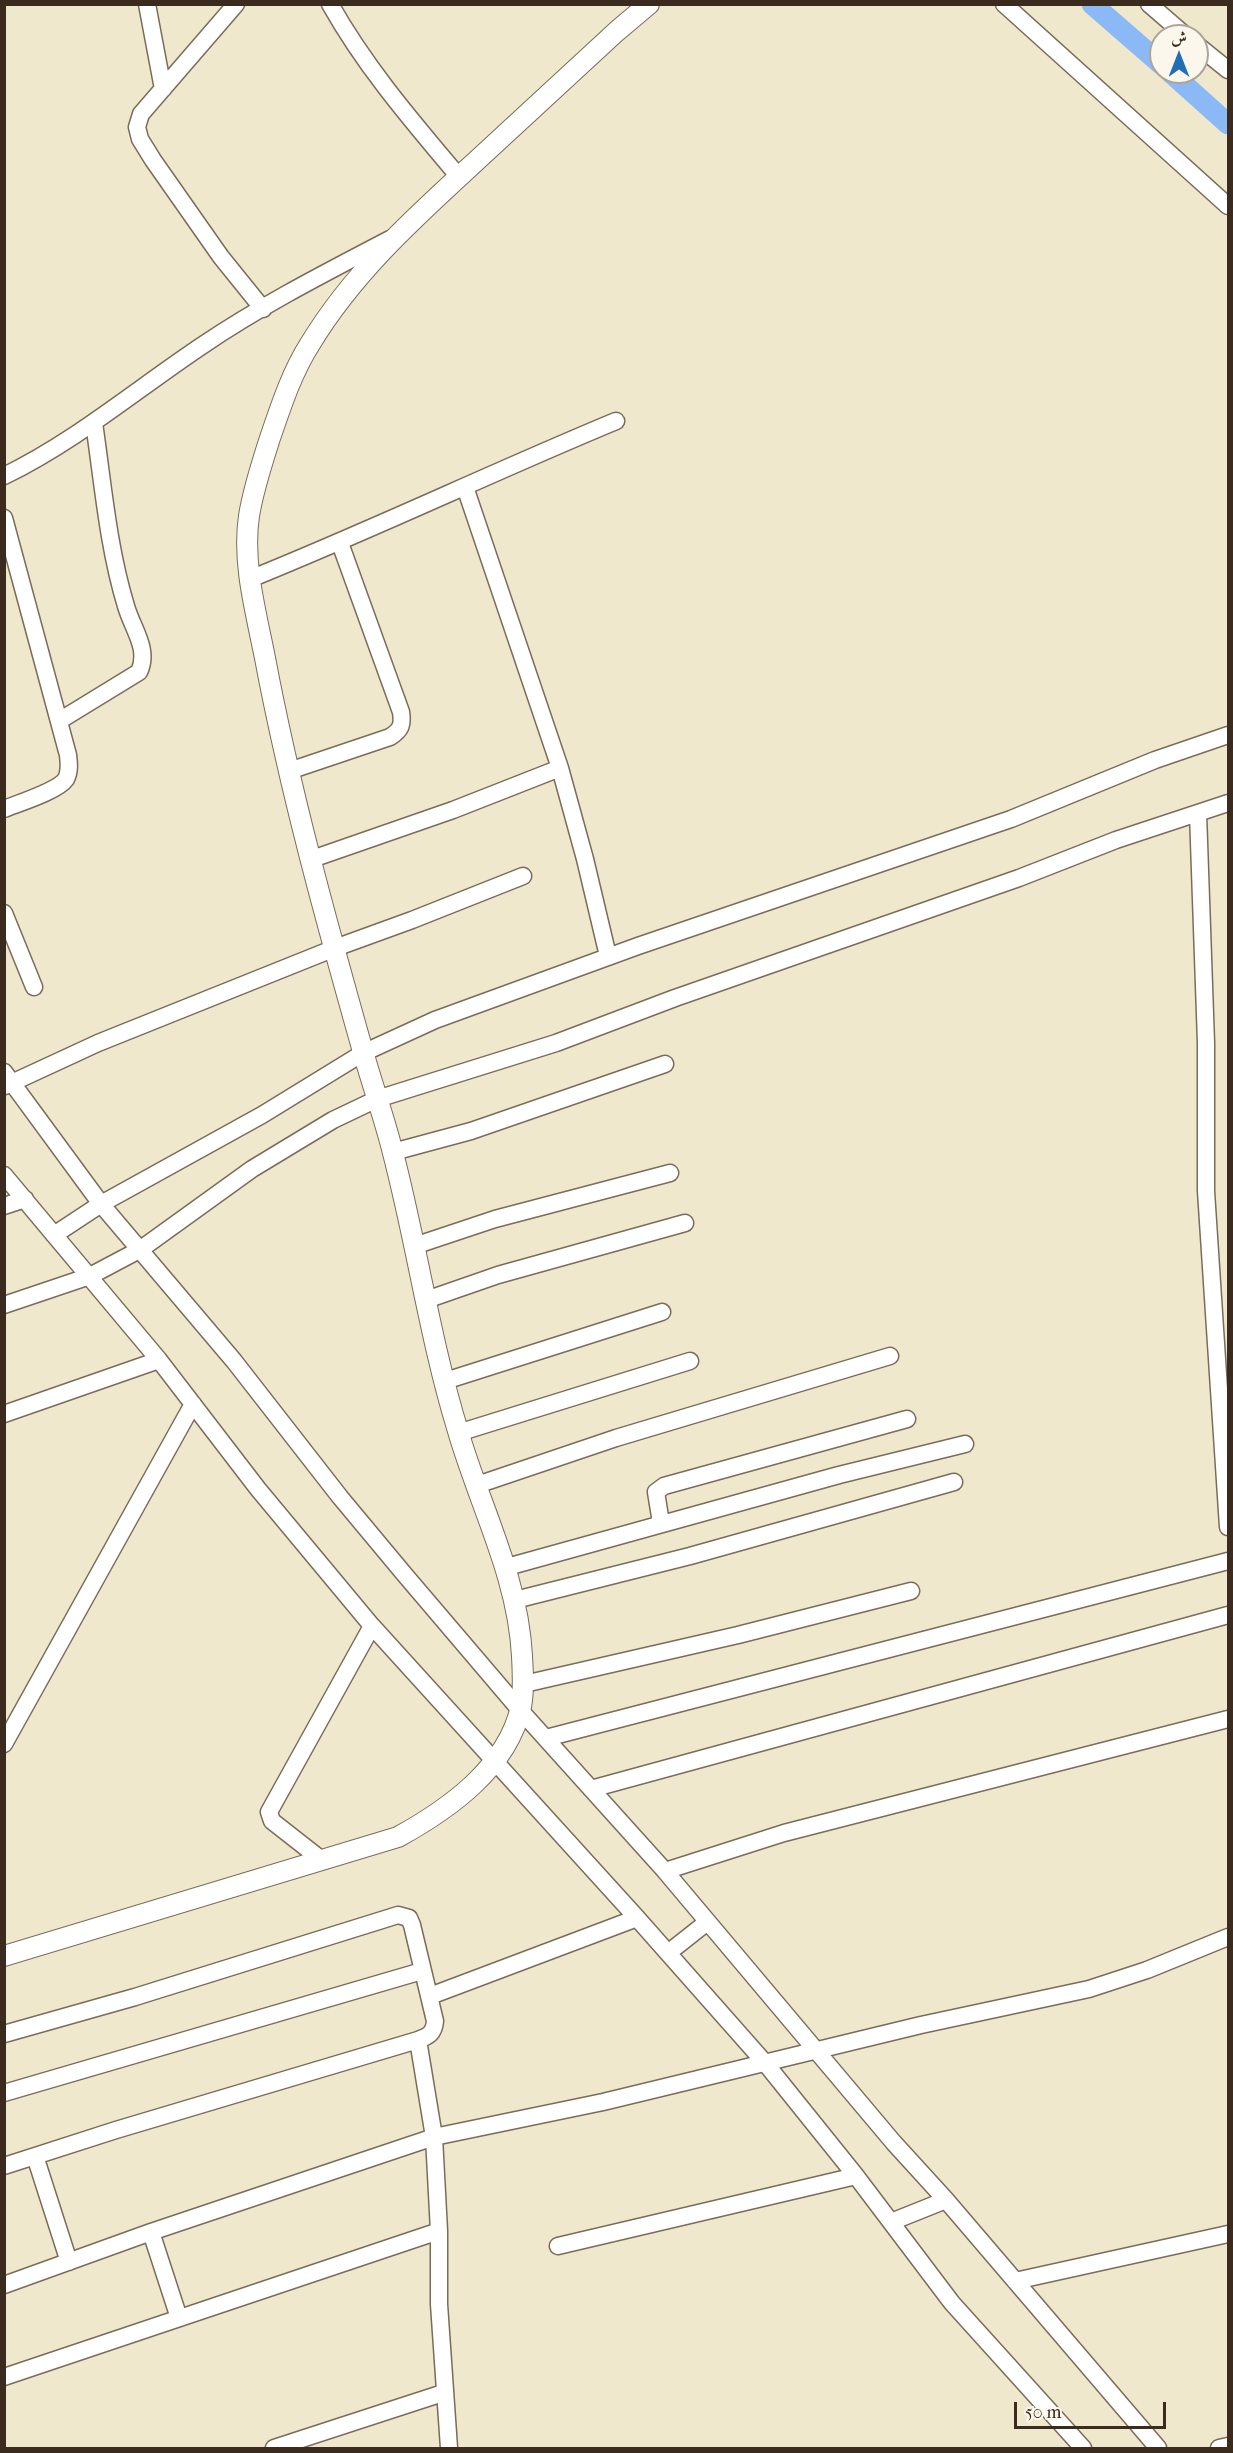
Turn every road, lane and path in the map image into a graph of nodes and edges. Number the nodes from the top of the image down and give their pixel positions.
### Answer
1 (147, 4) edge
2 (236, 4) edge
3 (330, 4) edge
4 (649, 4) edge
5 (1004, 4) edge
6 (1149, 4) edge
7 (1172, 24) edge
8 (1209, 55) edge
9 (1228, 70) edge
10 (162, 89) junction
11 (459, 177) junction
12 (1228, 207) edge
13 (393, 237) junction
14 (263, 309) junction
15 (616, 421) dead end
16 (94, 423) junction
17 (4, 476) edge
18 (465, 487) junction
19 (4, 518) edge
20 (340, 543) junction
21 (250, 579) junction
22 (59, 721) junction
23 (1228, 735) edge
24 (560, 768) junction
25 (289, 771) junction
26 (1228, 803) edge
27 (4, 809) edge
28 (1198, 813) junction
29 (312, 859) junction
30 (523, 876) dead end
31 (4, 912) edge
32 (336, 948) junction
33 (608, 956) junction
34 (34, 987) dead end
35 (363, 1053) junction
36 (665, 1064) dead end
37 (7, 1080) edge
38 (377, 1099) junction
39 (393, 1152) junction
40 (670, 1173) dead end
41 (4, 1175) edge
42 (25, 1199) junction
43 (101, 1204) junction
44 (4, 1206) edge
45 (685, 1222) dead end
46 (54, 1235) junction
47 (414, 1246) junction
48 (141, 1249) junction
49 (90, 1276) junction
50 (426, 1300) junction
51 (4, 1305) edge
52 (662, 1312) dead end
53 (890, 1356) dead end
54 (159, 1360) junction
55 (690, 1361) dead end
56 (445, 1381) junction
57 (193, 1404) junction
58 (4, 1414) edge
59 (907, 1419) dead end
60 (458, 1433) junction
61 (964, 1444) dead end
62 (954, 1482) dead end
63 (477, 1485) junction
64 (661, 1523) junction
65 (1228, 1527) edge
66 (1228, 1561) edge
67 (507, 1567) junction
68 (911, 1591) dead end
69 (515, 1600) junction
70 (1228, 1615) edge
71 (372, 1626) junction
72 (524, 1684) junction
73 (520, 1710) junction
74 (1228, 1719) edge
75 (546, 1738) junction
76 (4, 1744) edge
77 (495, 1759) junction
78 (591, 1789) junction
79 (323, 1861) junction
80 (664, 1871) junction
81 (637, 1918) junction
82 (706, 1923) junction
83 (1228, 1937) edge
84 (668, 1953) junction
85 (4, 1956) edge
86 (422, 1971) junction
87 (430, 1996) junction
88 (4, 2034) edge
89 (418, 2040) junction
90 (816, 2050) junction
91 (766, 2064) junction
92 (4, 2092) edge
93 (434, 2137) junction
94 (35, 2156) junction
95 (4, 2166) edge
96 (856, 2176) junction
97 (946, 2200) junction
98 (891, 2222) junction
99 (439, 2231) junction
100 (152, 2232) junction
101 (1228, 2234) edge
102 (558, 2246) dead end
103 (69, 2262) junction
104 (1015, 2281) junction
105 (4, 2284) edge
106 (179, 2318) junction
107 (4, 2377) edge
108 (443, 2393) junction
109 (1228, 2446) edge
110 (274, 2448) edge
111 (449, 2448) edge
112 (1083, 2448) edge
113 (1158, 2448) edge
114 (1219, 2448) edge

1 - 10 street
2 - 10 street
3 - 11 street
4 - 11 street
5 - 12 street
6 - 7 street
8 - 9 street
10 - 14 street
11 - 13 street
13 - 14 street
13 - 21 street
14 - 16 street
15 - 18 street
16 - 17 street
16 - 22 street
18 - 20 street
18 - 24 street
19 - 22 street
20 - 21 street
20 - 25 street
21 - 25 street
22 - 27 street
23 - 33 street
24 - 29 street
24 - 33 street
25 - 29 street
26 - 28 street
28 - 38 street
28 - 65 street
29 - 32 street
30 - 32 street
31 - 34 street
32 - 35 street
32 - 37 street
33 - 35 street
35 - 38 street
35 - 43 street
36 - 39 street
37 - 43 street
38 - 39 street
38 - 48 street
39 - 47 street
40 - 47 street
41 - 42 street
42 - 44 street
42 - 46 street
43 - 46 street
43 - 48 street
45 - 50 street
46 - 49 street
47 - 50 street
48 - 49 street
48 - 73 street
49 - 51 street
49 - 54 street
50 - 56 street
52 - 56 street
53 - 63 street
54 - 57 street
54 - 58 street
55 - 60 street
56 - 60 street
57 - 71 street
57 - 76 street
59 - 64 street
60 - 63 street
61 - 64 street
62 - 69 street
63 - 67 street
64 - 67 street
66 - 75 street
67 - 69 street
68 - 72 street
69 - 72 street
70 - 78 street
71 - 77 street
71 - 79 street
72 - 73 street
73 - 75 street
73 - 77 street
74 - 80 street
75 - 78 street
77 - 79 street
77 - 81 street
78 - 80 street
79 - 85 street
80 - 82 street
81 - 84 street
81 - 87 street
82 - 84 street
82 - 90 street
83 - 90 street
84 - 91 street
86 - 87 street
86 - 88 street
86 - 92 street
87 - 89 street
89 - 93 street
89 - 94 street
90 - 91 street
90 - 97 street
91 - 93 street
91 - 96 street
93 - 99 street
93 - 100 street
94 - 95 street
94 - 103 street
96 - 98 street
96 - 102 street
97 - 98 street
97 - 104 street
98 - 112 street
99 - 106 street
99 - 108 street
100 - 103 street
100 - 106 street
101 - 104 street
103 - 105 street
104 - 113 street
106 - 107 street
108 - 110 street
108 - 111 street
109 - 114 street

